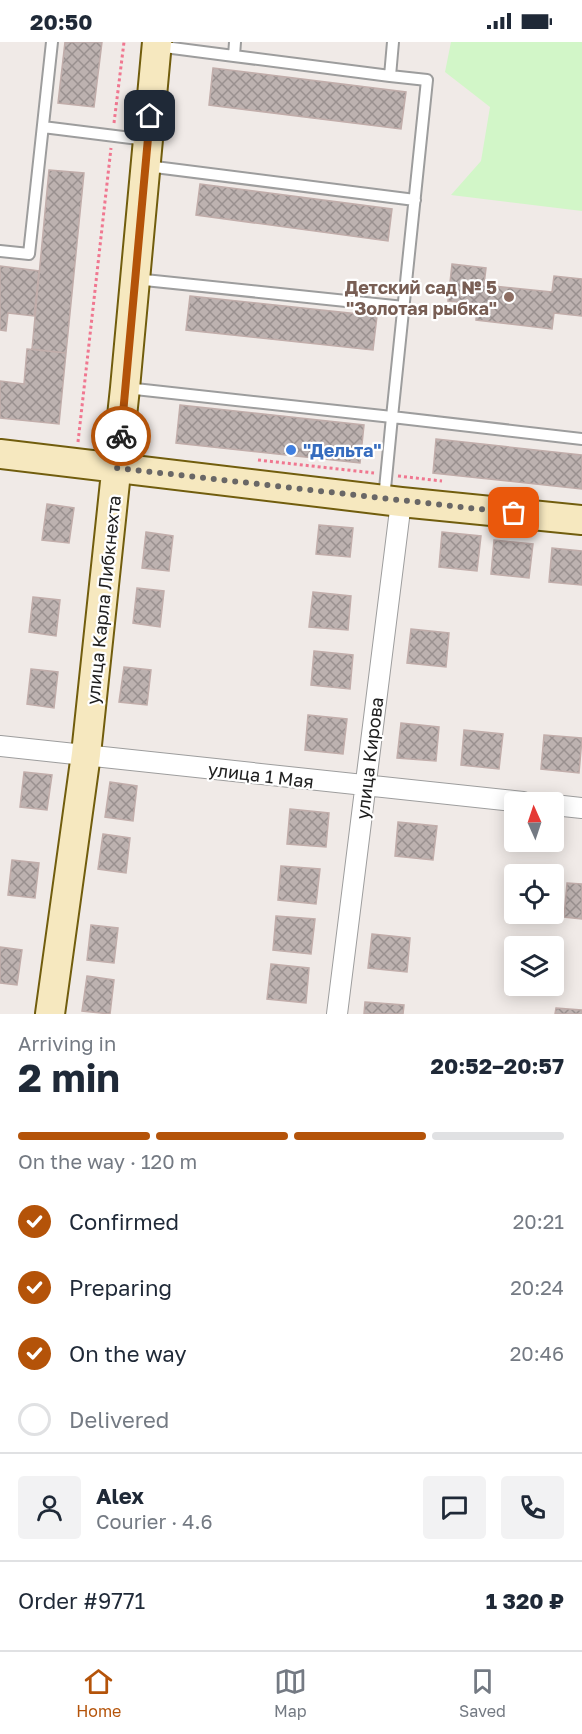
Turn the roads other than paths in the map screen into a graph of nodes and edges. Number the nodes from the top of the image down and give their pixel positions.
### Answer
1 (52, 42) edge
2 (235, 42) edge
3 (393, 42) edge
4 (157, 44) edge
5 (234, 56) junction
6 (390, 76) junction
7 (43, 127) junction
8 (146, 153) junction
9 (415, 200) junction
10 (0, 251) edge
11 (134, 279) junction
12 (404, 307) junction
13 (126, 388) junction
14 (392, 417) junction
15 (582, 439) edge
16 (0, 454) edge
17 (117, 468) junction
18 (393, 501) junction
19 (582, 520) edge
20 (0, 746) edge
21 (86, 754) junction
22 (365, 788) junction
23 (504, 800) edge
24 (564, 806) edge
25 (582, 808) edge
26 (50, 1014) edge
27 (337, 1014) edge

1 - 7 lane
2 - 5 lane
3 - 6 lane
4 - 5 lane
4 - 8 main road, улица Карла Либкнехта
5 - 6 lane
6 - 9 lane
7 - 8 lane
7 - 10 lane
8 - 9 lane
8 - 11 main road, улица Карла Либкнехта
9 - 12 lane
11 - 12 lane
11 - 13 main road, улица Карла Либкнехта
12 - 14 lane
13 - 14 lane
13 - 17 main road, улица Карла Либкнехта
14 - 15 lane
14 - 18 lane
16 - 17 main road
17 - 18 main road
17 - 21 main road, улица Карла Либкнехта
18 - 19 main road
18 - 22 street, улица Кирова
20 - 21 street, улица 1 Мая
21 - 22 street, улица 1 Мая
21 - 26 main road, улица Карла Либкнехта
22 - 23 street, улица 1 Мая
22 - 27 street, улица Кирова
24 - 25 street

